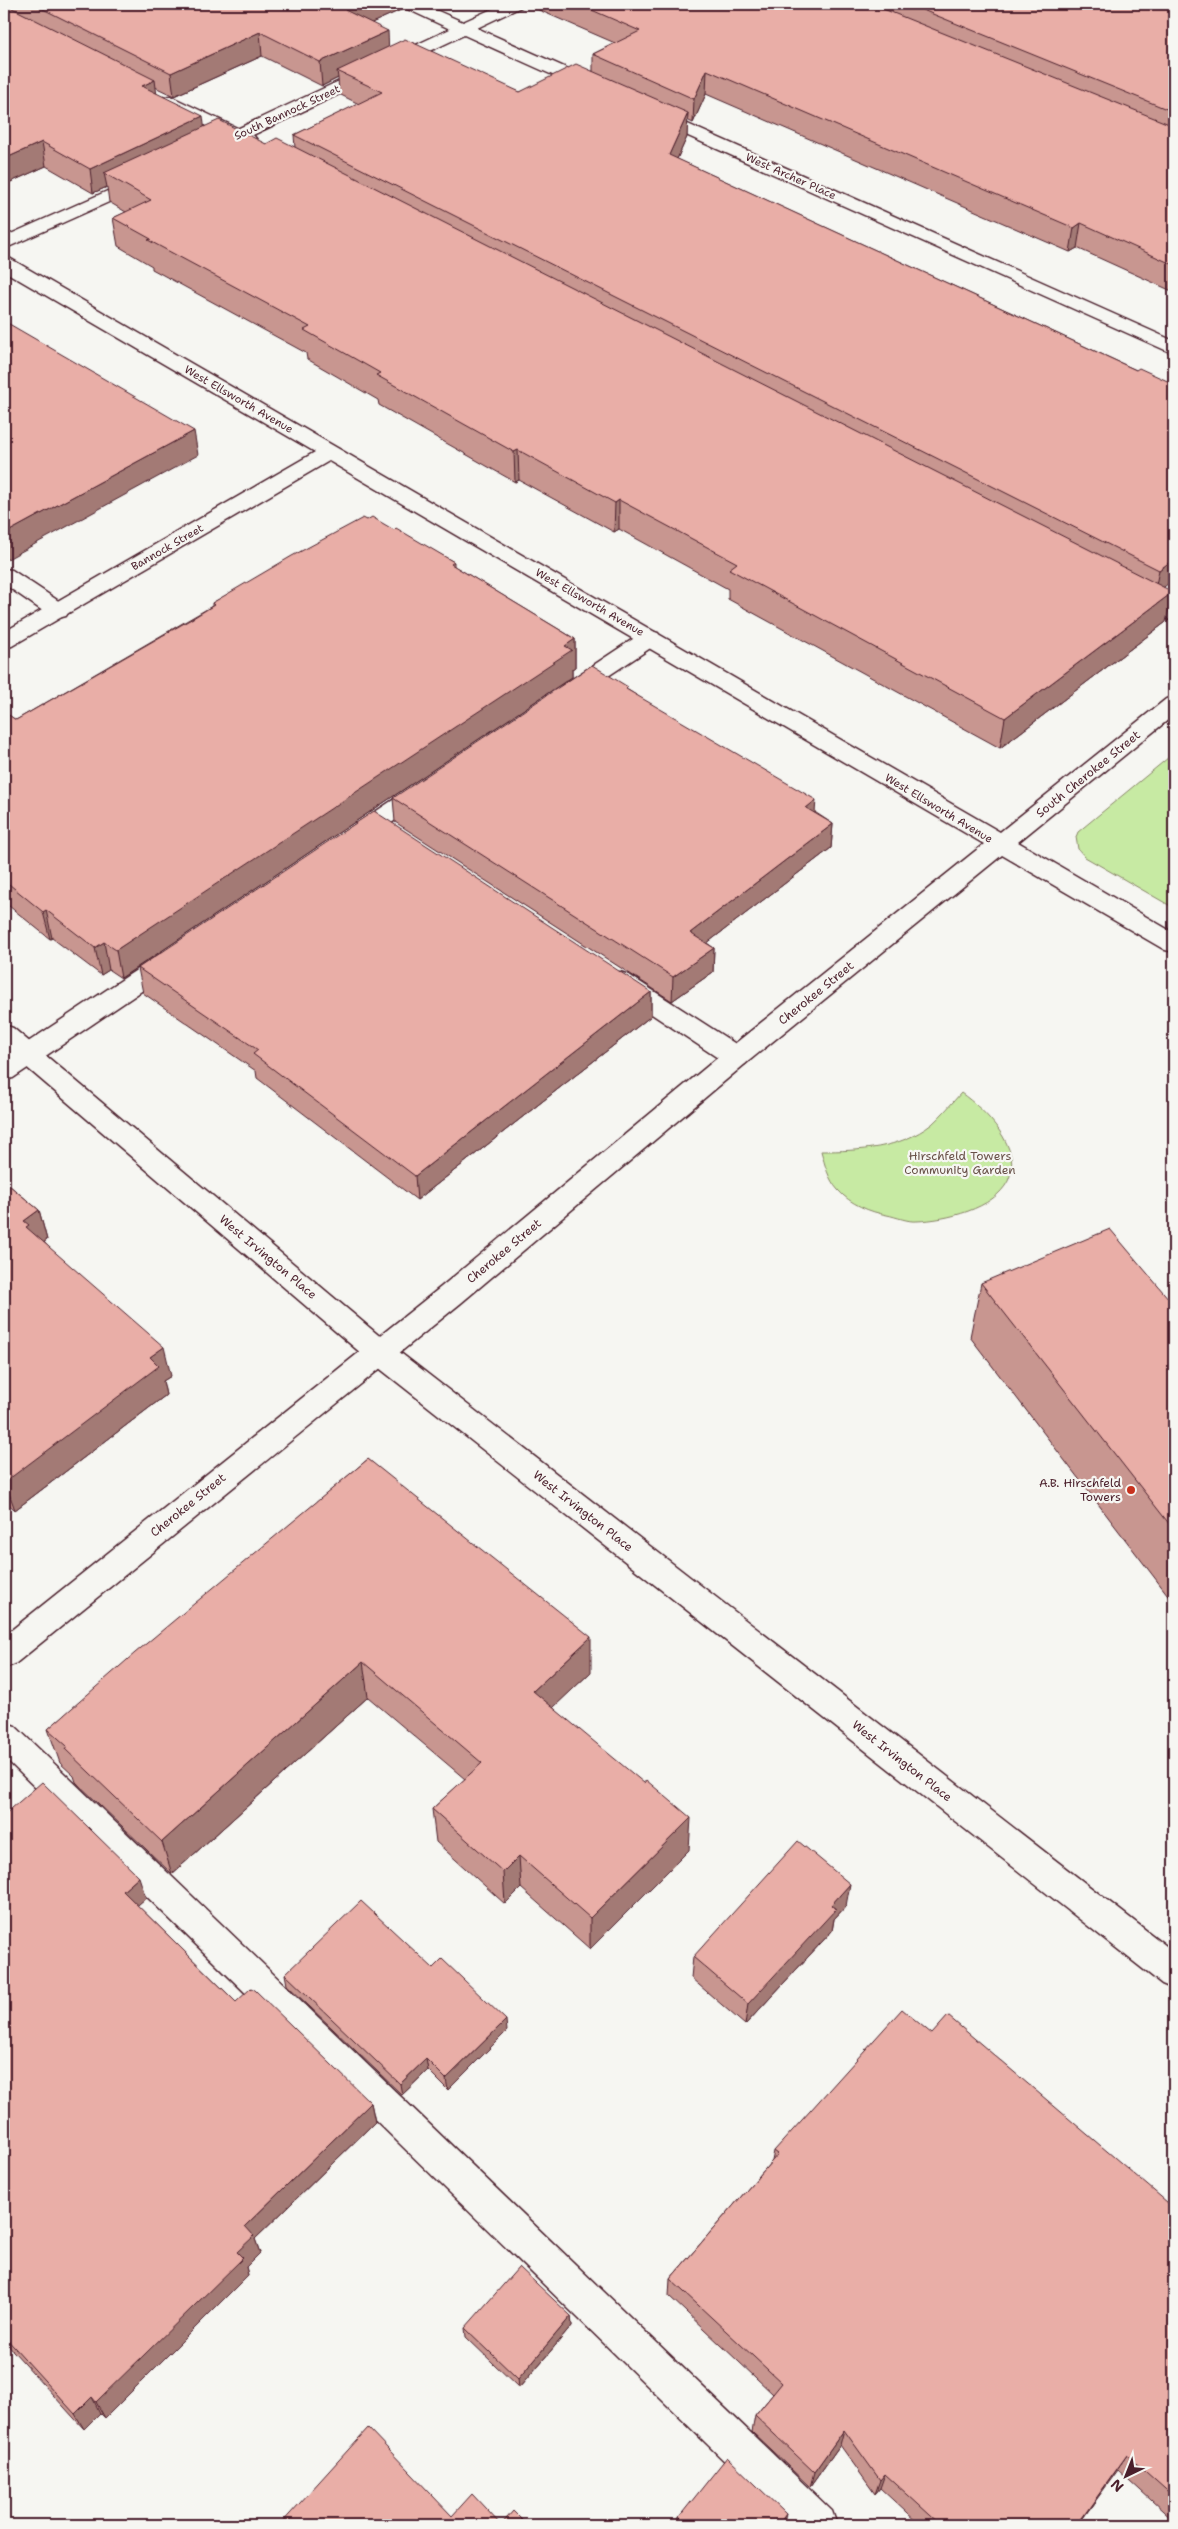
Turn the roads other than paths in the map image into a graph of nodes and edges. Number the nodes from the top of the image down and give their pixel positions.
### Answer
1 (408, 4) edge
2 (516, 4) edge
3 (463, 29) junction
4 (152, 91) edge
5 (607, 93) edge
6 (634, 105) edge
7 (238, 135) junction
8 (267, 150) edge
9 (194, 156) edge
10 (159, 172) edge
11 (4, 244) edge
12 (7, 268) edge
13 (1174, 348) edge
14 (330, 452) junction
15 (4, 575) edge
16 (1121, 588) edge
17 (58, 611) junction
18 (1174, 615) edge
19 (650, 638) junction
20 (4, 641) edge
21 (553, 703) edge
22 (1174, 704) edge
23 (441, 779) edge
24 (376, 822) junction
25 (401, 838) edge
26 (1002, 845) junction
27 (335, 849) edge
28 (1174, 944) edge
29 (188, 947) edge
30 (604, 971) edge
31 (4, 1034) edge
32 (29, 1054) junction
33 (736, 1057) junction
34 (4, 1071) edge
35 (379, 1352) junction
36 (4, 1654) edge
37 (4, 1736) edge
38 (1174, 1973) edge
39 (818, 2525) edge

1 - 3 street
2 - 3 street, South Bannock Street
3 - 5 street
3 - 7 street, South Bannock Street
4 - 7 street
6 - 13 street, West Archer Place
7 - 8 street
7 - 9 street, South Bannock Street
10 - 11 street
12 - 14 street, West Ellsworth Avenue
14 - 17 street, Bannock Street
14 - 19 street, West Ellsworth Avenue
15 - 17 street
16 - 18 street
17 - 20 street, Bannock Street
19 - 21 street
19 - 26 street, West Ellsworth Avenue
22 - 26 street, South Cherokee Street
23 - 24 street
24 - 25 street
24 - 27 street
26 - 28 street, West Ellsworth Avenue
26 - 33 street, Cherokee Street
29 - 32 street
30 - 33 street
31 - 32 street, West Irvington Place
32 - 34 street
32 - 35 street, West Irvington Place
33 - 35 street, Cherokee Street
35 - 36 street, Cherokee Street
35 - 38 street, West Irvington Place
37 - 39 street

